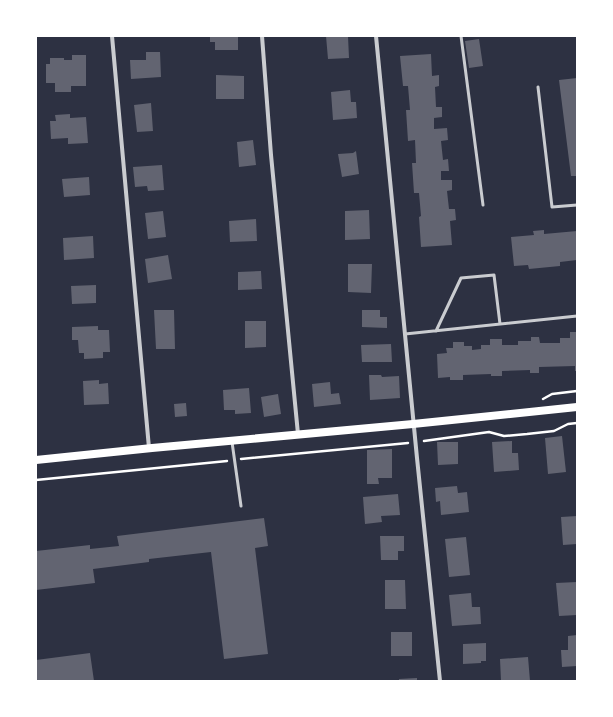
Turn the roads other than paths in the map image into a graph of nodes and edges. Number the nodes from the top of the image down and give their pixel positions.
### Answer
1 (112, 36) edge
2 (262, 36) edge
3 (376, 36) edge
4 (461, 36) edge
5 (538, 87) dead end
6 (483, 205) dead end
7 (577, 205) edge
8 (577, 316) edge
9 (500, 324) junction
10 (436, 330) junction
11 (405, 334) junction
12 (577, 407) edge
13 (414, 424) junction
14 (298, 434) junction
15 (232, 440) junction
16 (149, 448) junction
17 (36, 460) edge
18 (241, 506) dead end
19 (440, 681) edge

1 - 16 street
2 - 14 street
3 - 11 street
4 - 6 lane
5 - 7 lane
8 - 9 lane
9 - 10 lane
9 - 10 lane
10 - 11 lane
11 - 13 street
12 - 13 main road
13 - 14 main road
13 - 19 street
14 - 15 main road
15 - 16 main road
15 - 18 lane
16 - 17 main road

